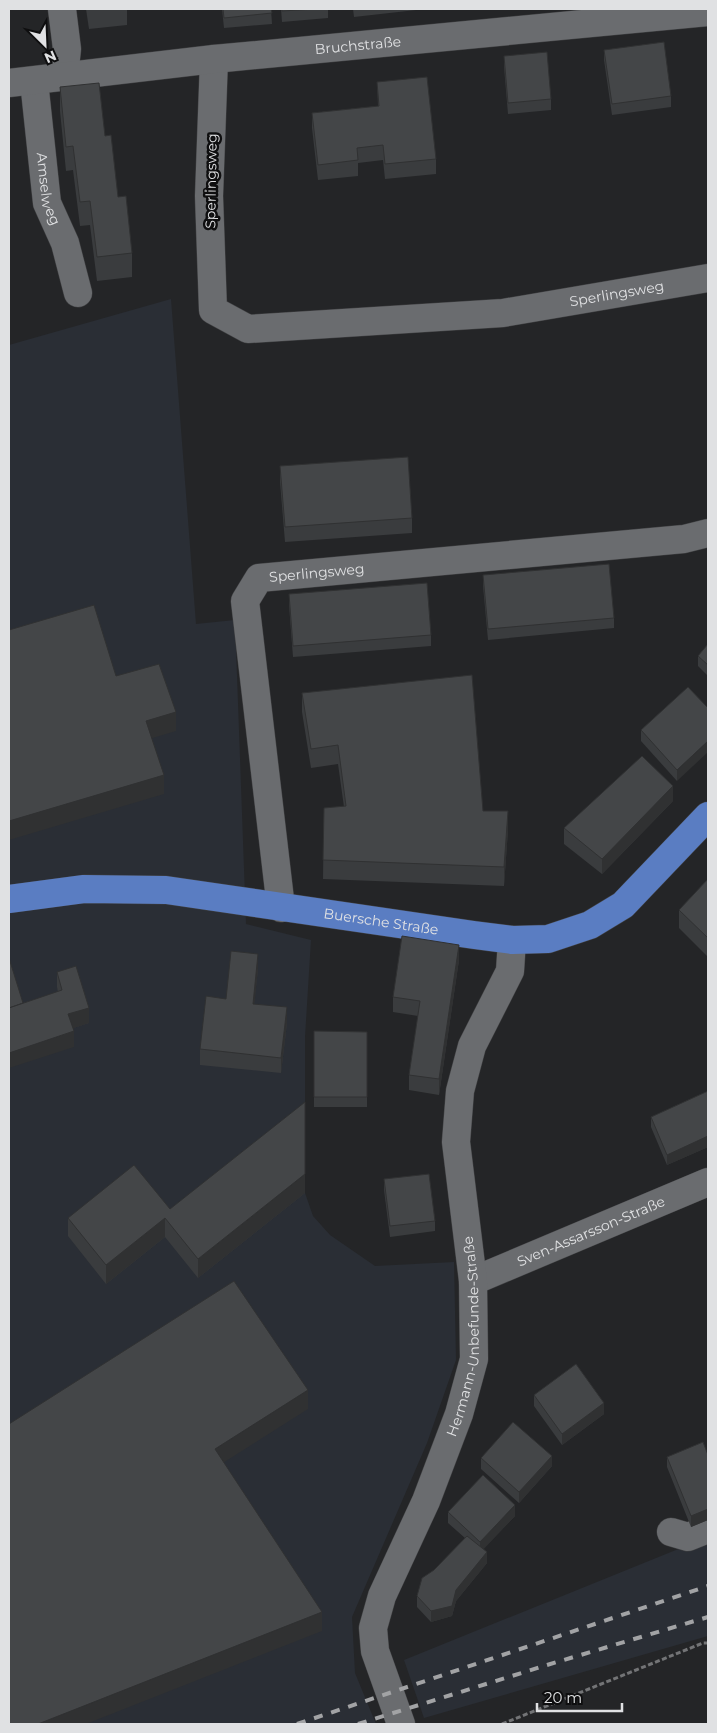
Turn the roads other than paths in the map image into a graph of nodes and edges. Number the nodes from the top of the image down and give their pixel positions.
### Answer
1 (62, 9) edge
2 (708, 12) edge
3 (214, 59) junction
4 (64, 78) junction
5 (21, 82) edge
6 (708, 278) edge
7 (78, 292) dead end
8 (708, 533) edge
9 (708, 816) edge
10 (9, 899) edge
11 (281, 908) junction
12 (512, 940) junction
13 (708, 1182) edge
14 (473, 1281) junction
15 (708, 1529) edge
16 (670, 1532) dead end
17 (401, 1724) edge

1 - 4 street
2 - 3 street, Bruchstraße
3 - 4 street, Bruchstraße
3 - 6 street, Sperlingsweg
4 - 5 street, Bruchstraße
5 - 7 street, Amselweg
8 - 11 street, Sperlingsweg
9 - 12 main road, Buersche Straße
10 - 11 main road, Buersche Straße
11 - 12 main road, Buersche Straße
12 - 14 street, Hermann-Unbefunde-Straße
13 - 14 street, Sven-Assarsson-Straße
14 - 17 street, Hermann-Unbefunde-Straße
15 - 16 street

